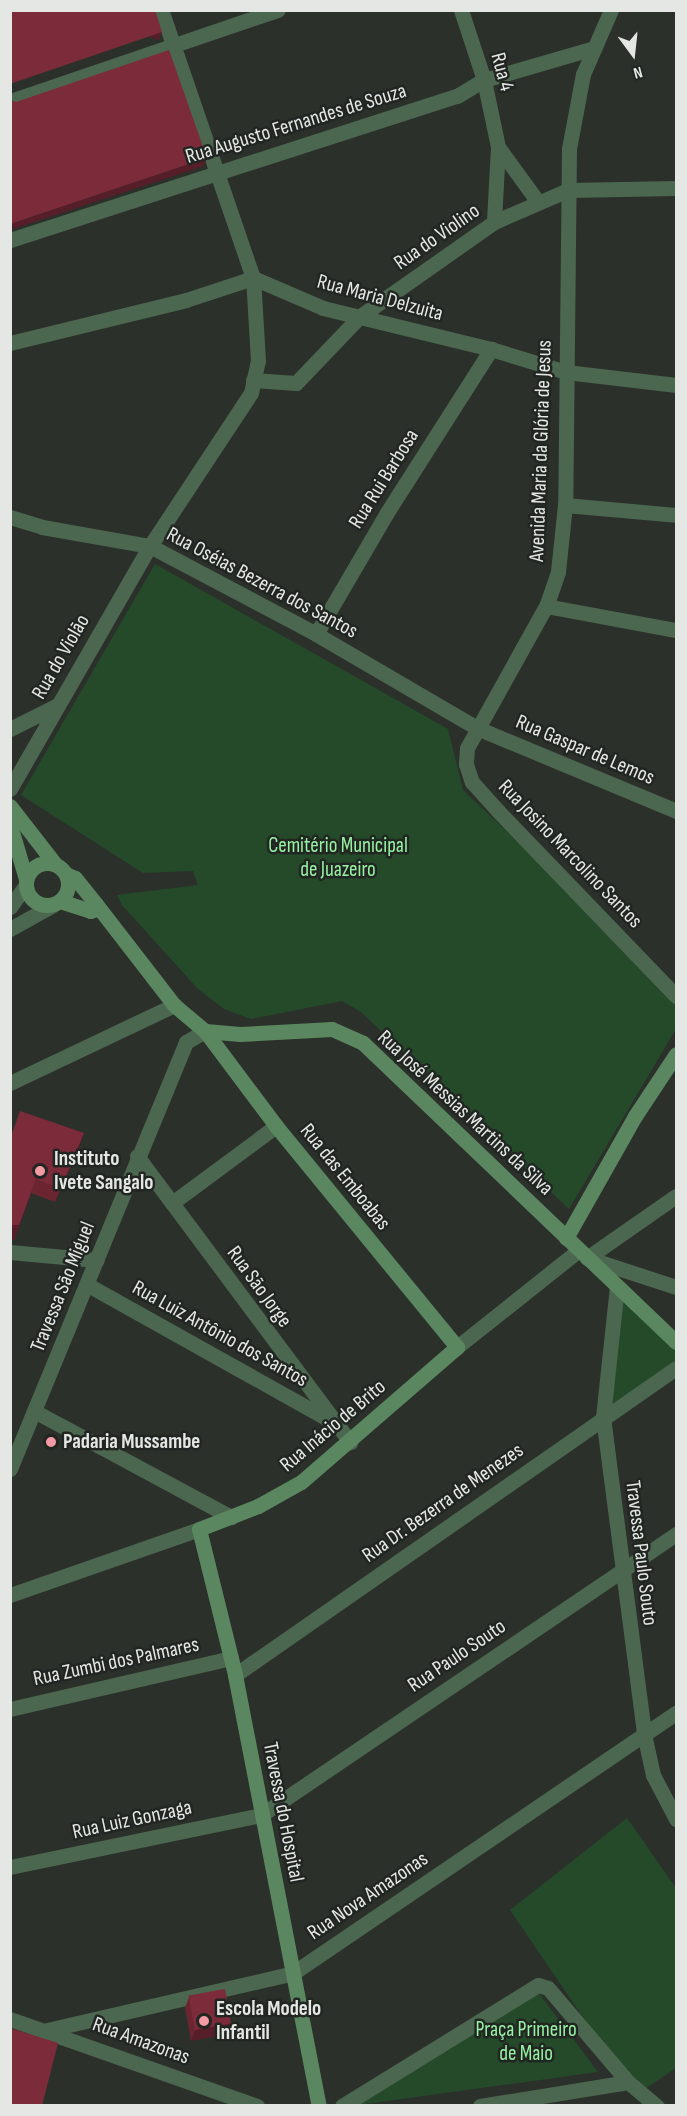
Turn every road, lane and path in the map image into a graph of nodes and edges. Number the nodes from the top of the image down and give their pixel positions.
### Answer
1 (161, 10) edge
2 (278, 10) edge
3 (461, 10) edge
4 (611, 10) edge
5 (173, 46) junction
6 (594, 48) junction
7 (484, 80) junction
8 (10, 101) edge
9 (498, 147) junction
10 (216, 171) junction
11 (676, 188) edge
12 (568, 190) junction
13 (538, 202) junction
14 (494, 222) junction
15 (10, 240) edge
16 (253, 278) junction
17 (359, 317) junction
18 (10, 342) edge
19 (491, 349) junction
20 (566, 372) junction
21 (253, 380) junction
22 (676, 385) edge
23 (565, 506) junction
24 (676, 515) edge
25 (10, 517) edge
26 (150, 546) junction
27 (546, 606) junction
28 (647, 625) junction
29 (676, 630) edge
30 (316, 634) junction
31 (676, 640) edge
32 (58, 705) junction
33 (477, 728) junction
34 (10, 729) edge
35 (10, 789) edge
36 (10, 806) edge
37 (676, 811) edge
38 (10, 825) edge
39 (61, 869) junction
40 (25, 883) junction
41 (56, 903) junction
42 (10, 907) edge
43 (97, 909) junction
44 (10, 929) edge
45 (676, 996) edge
46 (174, 1005) junction
47 (205, 1030) junction
48 (676, 1054) edge
49 (10, 1083) edge
50 (276, 1126) junction
51 (137, 1156) junction
52 (676, 1196) edge
53 (172, 1203) junction
54 (566, 1238) junction
55 (10, 1252) edge
56 (583, 1254) junction
57 (97, 1260) junction
58 (88, 1284) junction
59 (617, 1286) junction
60 (676, 1287) edge
61 (676, 1342) edge
62 (457, 1347) junction
63 (676, 1368) edge
64 (34, 1411) junction
65 (603, 1417) junction
66 (331, 1421) junction
67 (17, 1434) edge
68 (350, 1442) junction
69 (10, 1469) edge
70 (231, 1517) junction
71 (199, 1529) junction
72 (676, 1534) edge
73 (621, 1570) junction
74 (10, 1595) edge
75 (231, 1658) junction
76 (235, 1675) junction
77 (10, 1709) edge
78 (676, 1713) edge
79 (644, 1734) junction
80 (261, 1815) junction
81 (676, 1819) edge
82 (10, 1867) edge
83 (293, 1973) junction
84 (10, 2019) edge
85 (47, 2030) junction
86 (627, 2082) junction
87 (256, 2106) edge
88 (319, 2106) edge
89 (342, 2106) edge
90 (480, 2106) edge
91 (657, 2106) edge

1 - 5 street, Rua do Violão
2 - 5 street
3 - 7 street, Rua 4
4 - 6 street, Avenida Maria da Glória de Jesus
5 - 8 street
5 - 10 street, Rua do Violão
6 - 7 street, Rua Augusto Fernandes de Souza
6 - 12 street, Avenida Maria da Glória de Jesus
7 - 9 street, Rua 4
7 - 10 street, Rua Augusto Fernandes de Souza
9 - 13 street, Rua 4
9 - 14 street, Rua 4
10 - 15 street, Rua Augusto Fernandes de Souza
10 - 16 street, Rua do Violão
11 - 12 street
12 - 13 street, Rua do Violino
12 - 20 street, Avenida Maria da Glória de Jesus
13 - 14 street, Rua do Violino
14 - 17 street, Rua do Violino
16 - 17 street, Rua Maria Delzuita
16 - 18 street
16 - 21 street, Rua do Violão
17 - 19 street, Rua Maria Delzuita
17 - 21 street, Rua do Violino
19 - 20 street, Rua Maria Delzuita
19 - 30 street, Rua Rui Barbosa
20 - 22 street, Rua Maria Delzuita
20 - 23 street, Avenida Maria da Glória de Jesus
21 - 26 street, Rua do Violão
23 - 24 street
23 - 27 street, Avenida Maria da Glória de Jesus
25 - 26 street, Rua Oséias Bezerra dos Santos
26 - 30 street, Rua Oséias Bezerra dos Santos
26 - 32 street, Rua do Violão
27 - 28 street
27 - 33 street, Avenida Maria da Glória de Jesus
28 - 29 street
28 - 31 street
30 - 33 street, Rua Oséias Bezerra dos Santos
32 - 34 street
32 - 35 street, Rua do Violão
33 - 37 street, Rua Gaspar de Lemos
33 - 45 street, Rua Josino Marcolino Santos
36 - 39 street
38 - 40 street
39 - 40 street
39 - 41 street
39 - 43 street
40 - 41 street
40 - 42 street
41 - 43 street
41 - 44 street
43 - 46 street
46 - 47 street
46 - 49 street
47 - 50 street, Rua das Emboabas
47 - 51 street, Travessa São Miguel
47 - 54 street, Rua José Messias Martins da Silva
48 - 54 street
50 - 53 street
50 - 62 street, Rua das Emboabas
51 - 53 street, Rua São Jorge
51 - 57 street, Travessa São Miguel
52 - 56 street, Rua Inácio de Brito
53 - 66 street, Rua São Jorge
54 - 56 street, Rua José Messias Martins da Silva
55 - 57 street
56 - 59 street, Rua José Messias Martins da Silva
56 - 60 street
56 - 62 street, Rua Inácio de Brito
57 - 58 street, Travessa São Miguel
58 - 64 street, Travessa São Miguel
58 - 66 street, Rua Luiz Antônio dos Santos
59 - 61 street, Rua José Messias Martins da Silva
59 - 65 street, Travessa Paulo Souto
62 - 68 street, Rua Inácio de Brito
63 - 65 street, Rua Dr. Bezerra de Menezes
64 - 67 street, Travessa São Miguel
64 - 70 street
65 - 73 street, Travessa Paulo Souto
65 - 76 street, Rua Dr. Bezerra de Menezes
66 - 68 street, Rua São Jorge
67 - 69 street, Travessa São Miguel
68 - 70 street, Rua Inácio de Brito
70 - 71 street, Rua Inácio de Brito
71 - 74 street, Rua Inácio de Brito
71 - 75 street, Travessa do Hospital
72 - 73 street, Rua Paulo Souto
73 - 79 street, Travessa Paulo Souto
73 - 80 street, Rua Paulo Souto
75 - 76 street, Travessa do Hospital
75 - 77 street, Rua Zumbi dos Palmares
76 - 80 street, Travessa do Hospital
78 - 79 street, Rua Nova Amazonas
79 - 81 street, Travessa Paulo Souto
79 - 83 street, Rua Nova Amazonas
80 - 82 street, Rua Luiz Gonzaga
80 - 83 street, Travessa do Hospital
83 - 85 street, Rua Nova Amazonas
83 - 88 street, Travessa do Hospital
84 - 85 street, Rua Amazonas
85 - 87 street, Rua Amazonas
86 - 89 street
86 - 90 street
86 - 91 street

